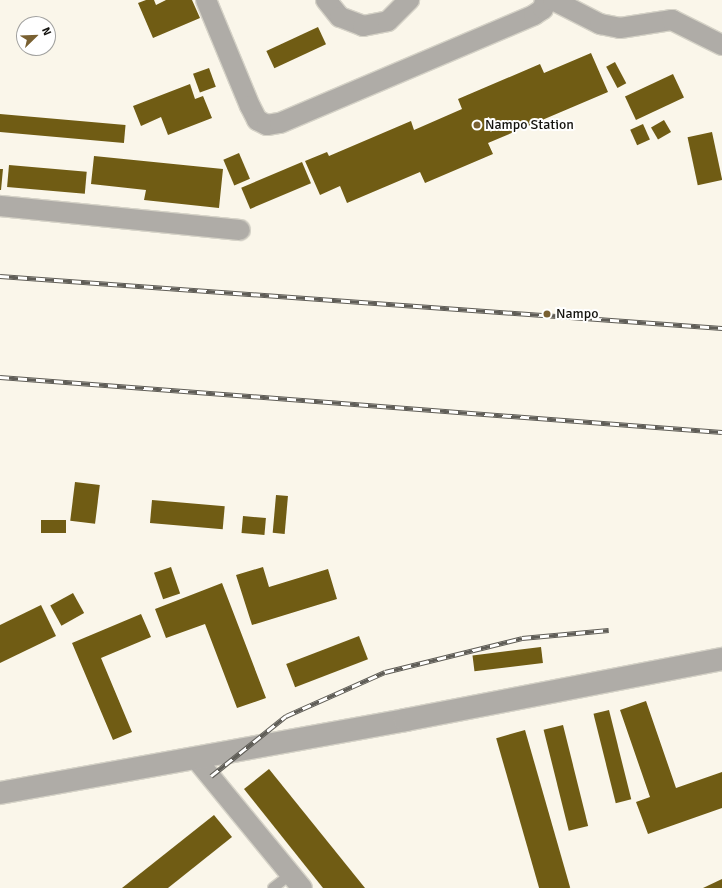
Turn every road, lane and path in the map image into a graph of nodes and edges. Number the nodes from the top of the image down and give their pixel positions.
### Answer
1 (206, 0) edge
2 (326, 0) edge
3 (409, 0) edge
4 (545, 0) edge
5 (553, 0) edge
6 (722, 45) edge
7 (0, 206) edge
8 (240, 230) dead end
9 (722, 659) edge
10 (196, 758) junction
11 (0, 792) edge
12 (296, 881) edge
13 (273, 888) edge

1 - 4 street
2 - 3 street
5 - 6 street
7 - 8 street
9 - 10 street
10 - 11 street
10 - 12 street
12 - 13 lane

